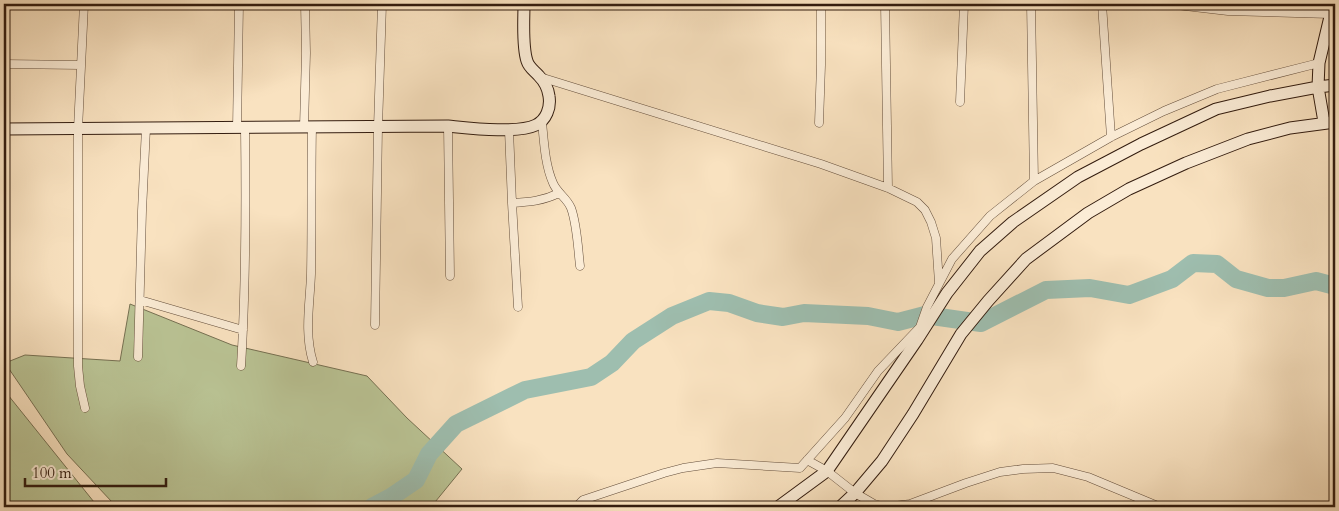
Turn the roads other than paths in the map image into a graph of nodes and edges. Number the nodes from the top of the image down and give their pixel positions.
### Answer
1 (84, 4) edge
2 (239, 4) edge
3 (305, 4) edge
4 (382, 4) edge
5 (524, 4) edge
6 (820, 4) edge
7 (885, 4) edge
8 (964, 4) edge
9 (1031, 4) edge
10 (1102, 4) edge
11 (1168, 4) edge
12 (1228, 7) edge
13 (1331, 9) edge
14 (1319, 63) junction
15 (4, 64) edge
16 (81, 65) junction
17 (540, 77) junction
18 (1335, 85) edge
19 (1318, 87) junction
20 (960, 102) dead end
21 (542, 122) junction
22 (1329, 122) edge
23 (819, 123) dead end
24 (448, 126) junction
25 (308, 127) junction
26 (378, 127) junction
27 (146, 128) junction
28 (241, 128) junction
29 (4, 129) edge
30 (78, 129) junction
31 (509, 130) junction
32 (1111, 137) junction
33 (1034, 181) junction
34 (888, 188) junction
35 (559, 193) junction
36 (512, 203) junction
37 (580, 266) dead end
38 (450, 276) dead end
39 (943, 288) junction
40 (140, 300) junction
41 (518, 307) dead end
42 (375, 326) dead end
43 (243, 330) junction
44 (138, 357) dead end
45 (313, 362) dead end
46 (241, 366) dead end
47 (84, 408) dead end
48 (807, 460) junction
49 (827, 471) junction
50 (855, 493) junction
51 (576, 507) edge
52 (778, 507) edge
53 (840, 507) edge
54 (1160, 507) edge

1 - 16 street
2 - 28 street
3 - 25 street
4 - 26 street
5 - 17 main road
6 - 23 street
7 - 34 street
8 - 20 street
9 - 33 street
10 - 32 street
11 - 12 street
12 - 13 street
13 - 14 main road
14 - 19 main road
14 - 32 street
15 - 16 street
16 - 30 street
17 - 21 main road
17 - 34 street
18 - 19 main road
19 - 22 main road
19 - 39 main road
21 - 31 main road
21 - 35 street
22 - 50 main road
24 - 26 main road
24 - 31 main road
24 - 38 street
25 - 26 main road
25 - 28 main road
25 - 45 street
26 - 42 street
27 - 28 main road
27 - 30 main road
27 - 40 street
28 - 43 street
29 - 30 main road
30 - 47 street
31 - 36 street
32 - 33 street
33 - 39 street
34 - 39 street
35 - 36 street
35 - 37 street
36 - 41 street
39 - 48 street
39 - 49 main road
40 - 43 street
40 - 44 street
43 - 46 street
48 - 49 street
48 - 51 street
49 - 50 street
49 - 52 main road
50 - 53 main road
50 - 54 street

